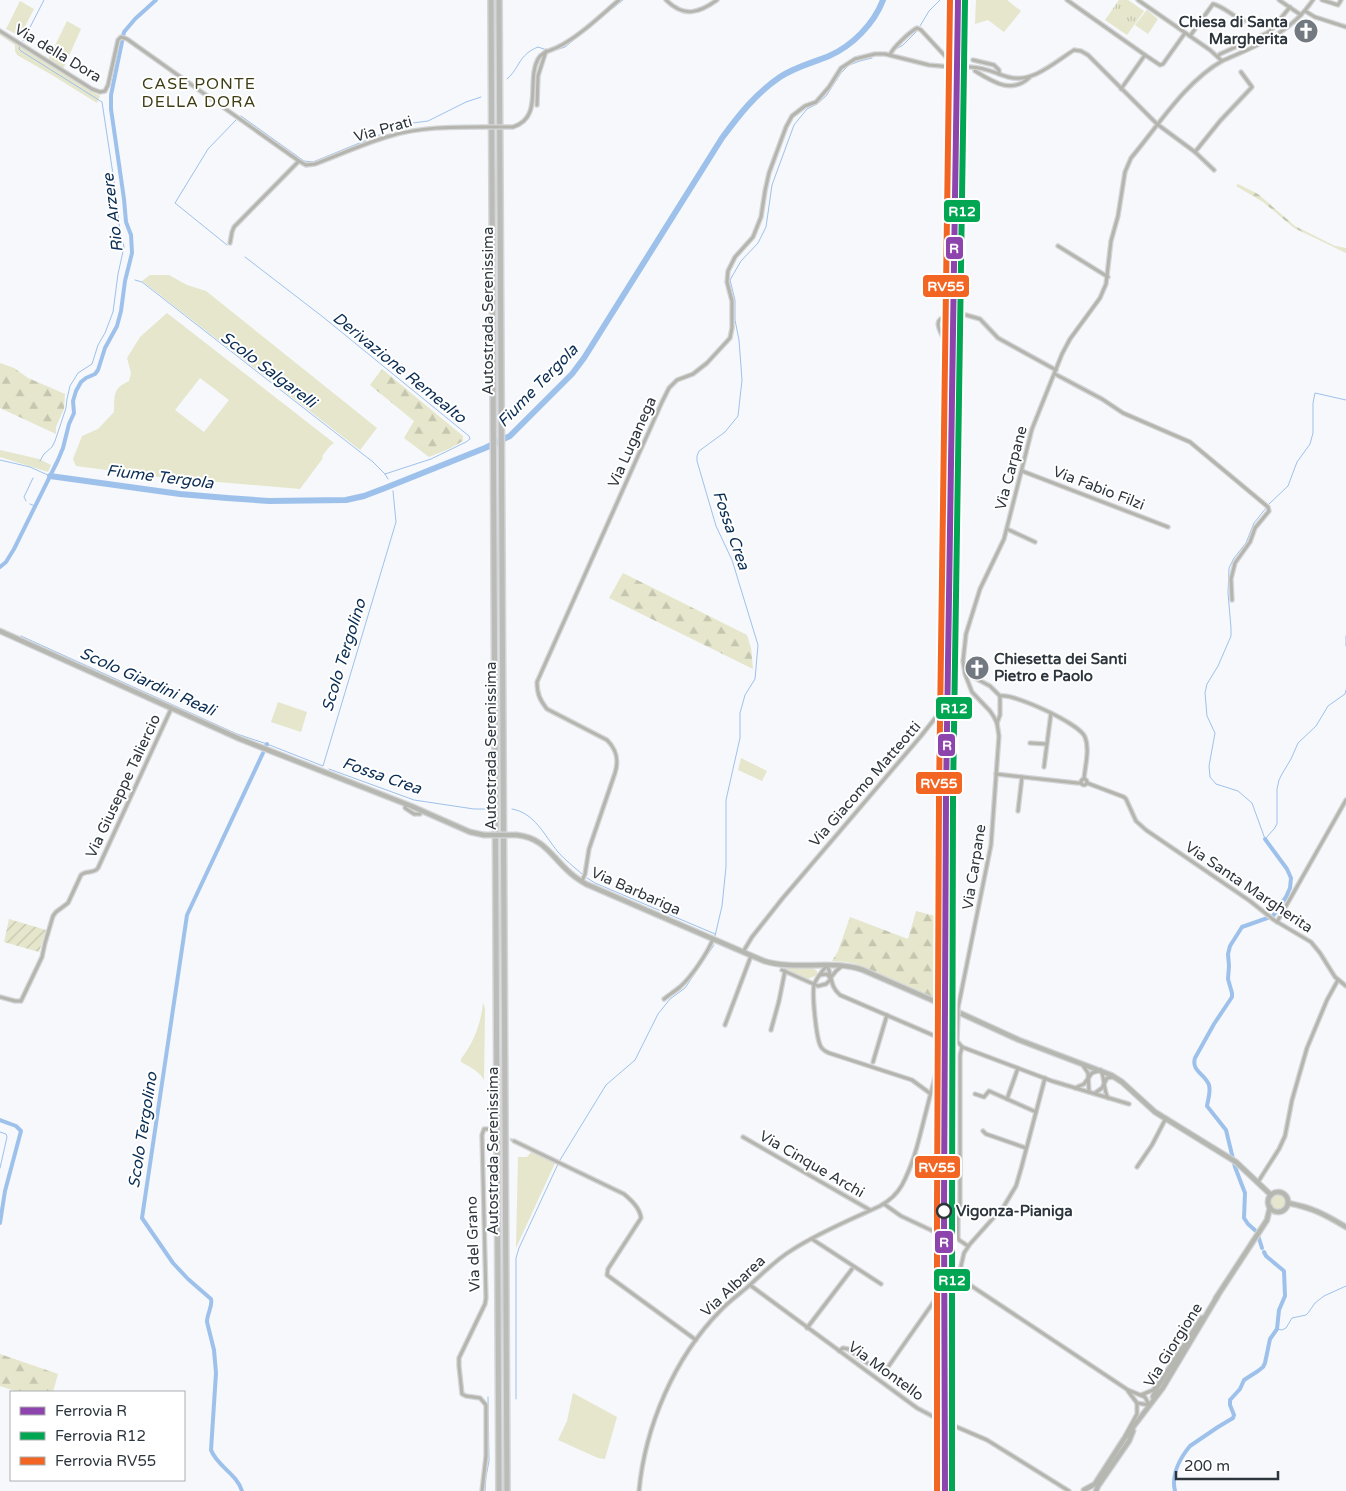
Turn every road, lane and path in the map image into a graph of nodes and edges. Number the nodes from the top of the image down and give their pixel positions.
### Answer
1 (491, 0) edge
2 (499, 0) edge
3 (619, 0) edge
4 (666, 0) edge
5 (716, 0) edge
6 (1067, 0) edge
7 (1138, 0) edge
8 (1279, 0) edge
9 (1313, 0) edge
10 (1322, 0) edge
11 (1341, 0) edge
12 (1290, 7) junction
13 (1305, 11) junction
14 (1301, 15) junction
15 (1244, 21) dead end
16 (1346, 27) edge
17 (0, 31) edge
18 (1270, 31) junction
19 (1185, 33) junction
20 (1190, 36) junction
21 (1275, 37) junction
22 (547, 51) junction
23 (890, 55) junction
24 (1146, 55) junction
25 (1218, 56) junction
26 (946, 57) dead end
27 (974, 60) dead end
28 (1222, 61) junction
29 (952, 67) tunnel mouth
30 (970, 67) tunnel mouth
31 (975, 71) tunnel mouth
32 (1241, 72) dead end
33 (999, 74) junction
34 (1030, 78) junction
35 (1018, 79) junction
36 (1020, 84) junction
37 (1015, 85) junction
38 (1122, 89) junction
39 (537, 105) dead end
40 (1158, 125) junction
41 (1195, 152) junction
42 (299, 161) junction
43 (1214, 170) dead end
44 (230, 243) dead end
45 (1058, 246) dead end
46 (1108, 277) junction
47 (948, 315) dead end
48 (966, 315) tunnel mouth
49 (1055, 372) junction
50 (1022, 471) junction
51 (1168, 527) dead end
52 (1007, 529) junction
53 (1035, 542) dead end
54 (1232, 600) dead end
55 (0, 631) edge
56 (972, 676) dead end
57 (1000, 696) junction
58 (172, 709) junction
59 (1051, 713) junction
60 (997, 723) junction
61 (1030, 743) dead end
62 (1046, 744) junction
63 (1044, 767) dead end
64 (996, 774) junction
65 (1022, 776) junction
66 (1084, 779) junction
67 (1081, 783) junction
68 (1087, 783) junction
69 (1346, 800) edge
70 (406, 804) junction
71 (1018, 811) dead end
72 (420, 814) dead end
73 (582, 881) junction
74 (1276, 921) junction
75 (713, 939) junction
76 (743, 952) junction
77 (751, 955) junction
78 (812, 965) junction
79 (827, 965) junction
80 (844, 965) junction
81 (819, 975) junction
82 (831, 977) junction
83 (1338, 980) junction
84 (814, 984) junction
85 (1346, 986) edge
86 (0, 997) edge
87 (664, 999) dead end
88 (942, 1004) tunnel mouth
89 (959, 1013) junction
90 (887, 1015) junction
91 (725, 1025) dead end
92 (771, 1030) dead end
93 (962, 1047) junction
94 (873, 1062) dead end
95 (1081, 1063) junction
96 (1018, 1068) junction
97 (1101, 1070) junction
98 (1115, 1077) junction
99 (1045, 1078) junction
100 (1088, 1078) junction
101 (1104, 1082) junction
102 (1075, 1088) junction
103 (1089, 1092) junction
104 (930, 1094) junction
105 (975, 1094) dead end
106 (1094, 1094) junction
107 (1108, 1098) junction
108 (1008, 1100) junction
109 (1129, 1104) dead end
110 (1036, 1112) junction
111 (1166, 1118) junction
112 (490, 1129) dead end
113 (983, 1131) dead end
114 (743, 1138) dead end
115 (514, 1140) tunnel mouth
116 (1026, 1148) junction
117 (1137, 1167) dead end
118 (1258, 1182) junction
119 (1271, 1195) junction
120 (1288, 1203) junction
121 (884, 1204) junction
122 (1270, 1207) junction
123 (870, 1211) junction
124 (1279, 1211) junction
125 (1267, 1220) junction
126 (1346, 1227) edge
127 (811, 1239) junction
128 (968, 1246) junction
129 (852, 1269) dead end
130 (881, 1284) dead end
131 (750, 1285) junction
132 (1217, 1297) junction
133 (807, 1328) junction
134 (1190, 1336) junction
135 (696, 1340) junction
136 (839, 1351) junction
137 (1128, 1390) junction
138 (1141, 1395) junction
139 (1137, 1402) junction
140 (1149, 1405) junction
141 (1136, 1425) junction
142 (1124, 1439) junction
143 (1083, 1490) edge
144 (482, 1491) edge
145 (499, 1491) edge
146 (507, 1491) edge
147 (639, 1491) edge
148 (1069, 1491) edge
149 (1090, 1491) edge
150 (1096, 1491) edge

1 - 145 highway, Autostrada Serenissima
2 - 146 highway, Autostrada Serenissima
3 - 22 street
4 - 5 street
6 - 24 street
7 - 19 street
8 - 12 street
9 - 13 street, Via Carpane
10 - 11 street
12 - 14 street
12 - 18 street
13 - 14 street, Via Carpane
13 - 16 street
14 - 21 street, Via Carpane
15 - 20 street
17 - 42 street, Via della Dora
18 - 21 street
18 - 25 street
19 - 20 street
19 - 24 street
20 - 25 street
21 - 28 street, Via Carpane
22 - 39 street
22 - 42 street, Via Prati, bridge
23 - 26 street
23 - 29 street, Via Luganega
23 - 73 street, Via Luganega
24 - 38 street
25 - 28 street
27 - 33 street
28 - 40 street, Via Carpane
30 - 33 street
31 - 37 street
32 - 41 street
33 - 35 street
34 - 35 street
34 - 36 street
34 - 38 street
35 - 36 street
35 - 37 street
36 - 37 street
38 - 40 street
40 - 41 street
40 - 46 street, Via Carpane
41 - 43 street
42 - 44 street
45 - 46 street
46 - 49 street, Via Carpane
47 - 76 street, Via Giacomo Matteotti
48 - 49 street
49 - 50 street, Via Carpane
49 - 54 street
50 - 51 street, Via Fabio Filzi
50 - 52 street, Via Carpane
52 - 53 street
52 - 60 street, Via Carpane
55 - 58 main road, Via Barbariga
56 - 57 street
57 - 59 street
57 - 60 street, Via Carpane
58 - 70 main road, Via Barbariga
58 - 86 street, Via Giuseppe Taliercio
59 - 62 street
59 - 66 street
60 - 64 street, Via Carpane
61 - 62 street
62 - 63 street
64 - 65 street, Via Santa Margherita
64 - 89 street, Via Carpane
65 - 67 street, Via Santa Margherita
65 - 71 street
66 - 67 street
66 - 68 street
67 - 68 street, Via Santa Margherita
68 - 74 street, Via Santa Margherita
69 - 74 street
70 - 72 street, Via Barbariga
70 - 73 main road, Via Barbariga, bridge
73 - 75 main road, Via Barbariga
74 - 83 street, Via Santa Margherita
75 - 76 main road, Via Barbariga
75 - 87 street
76 - 77 main road, Via Barbariga
77 - 78 main road, Via Barbariga
77 - 91 street
78 - 79 main road, Via Barbariga
78 - 81 street
79 - 80 main road, Via Barbariga
79 - 81 street
79 - 82 street
80 - 82 street
80 - 88 main road, Via Barbariga
81 - 82 street
81 - 84 street
82 - 84 street
82 - 90 street
83 - 85 street, Via Santa Margherita
83 - 118 street
84 - 92 street
84 - 104 street
89 - 93 street, Via Carpane
89 - 95 main road
90 - 94 street
90 - 104 street
93 - 96 street
93 - 128 street, Via Carpane
95 - 97 main road
95 - 100 street
96 - 99 street
96 - 108 street
97 - 98 main road
97 - 100 street
97 - 101 street
98 - 101 street
98 - 111 main road
99 - 102 street
99 - 110 street
100 - 102 street
100 - 103 street
101 - 106 street
101 - 107 street
102 - 103 street
103 - 106 street
104 - 121 street
105 - 108 street
106 - 107 street
107 - 109 street
108 - 110 street
110 - 116 street
111 - 117 street
111 - 118 main road
112 - 144 street, Via del Grano
113 - 116 street
114 - 123 street, Via Cinque Archi
115 - 135 street
116 - 128 street
118 - 119 main road
119 - 120 main road
119 - 122 main road
120 - 124 main road
120 - 126 main road
121 - 123 street, Via Albarea
121 - 136 street
122 - 124 main road
122 - 125 main road, Via Giorgione
123 - 127 street, Via Albarea
124 - 125 main road, Via Giorgione
125 - 132 main road, Via Giorgione
127 - 130 street
127 - 131 street, Via Albarea
128 - 137 street
129 - 133 street
131 - 133 street, Via Montello
131 - 135 street, Via Albarea
132 - 134 main road, Via Giorgione
132 - 140 main road, Via Giorgione
133 - 136 street, Via Montello
134 - 138 street, Via Giorgione
134 - 140 main road, Via Giorgione
135 - 147 street, Via Albarea
136 - 148 street, Via Montello
137 - 138 street
137 - 139 street
138 - 140 street
139 - 140 street
139 - 142 street
140 - 141 main road, Via Giorgione
141 - 142 main road, Via Giorgione
141 - 150 main road, Via Giorgione
142 - 143 main road, Via Giorgione
143 - 149 main road

